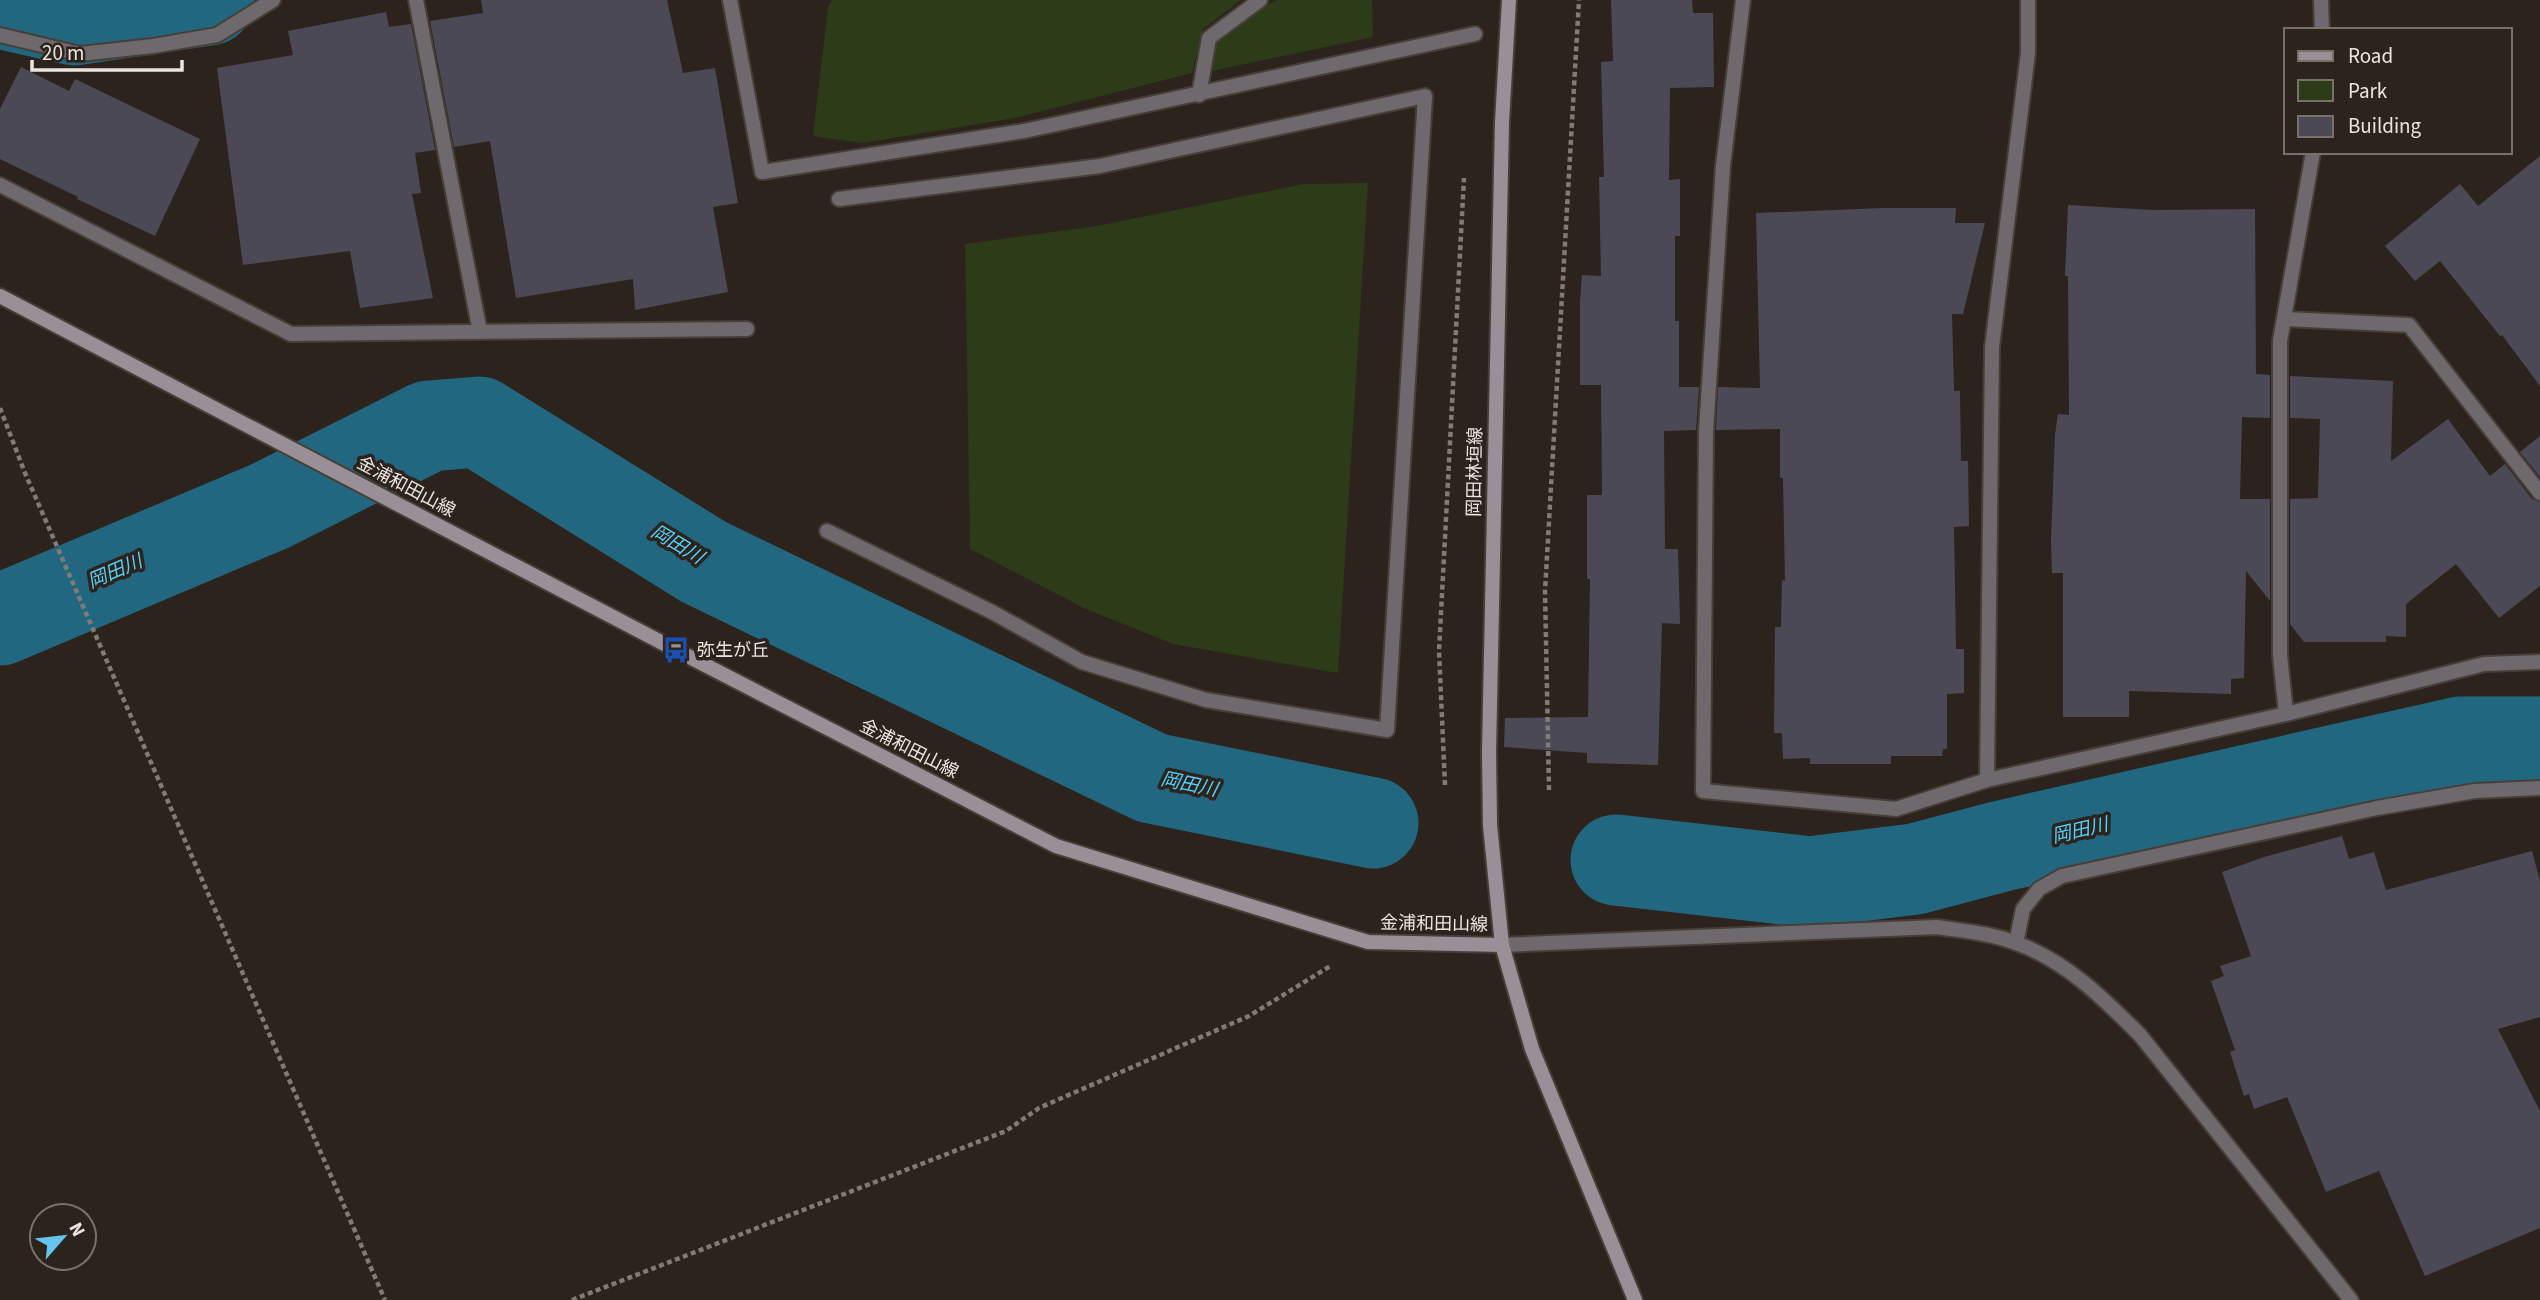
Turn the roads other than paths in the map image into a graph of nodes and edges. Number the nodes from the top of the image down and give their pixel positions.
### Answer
1 (273, 0) edge
2 (416, 0) edge
3 (730, 0) edge
4 (1260, 0) edge
5 (1509, 0) edge
6 (1742, 0) edge
7 (2028, 0) edge
8 (2321, 0) edge
9 (2322, 28) edge
10 (1475, 34) dead end
11 (0, 35) edge
12 (1199, 95) junction
13 (2313, 154) edge
14 (0, 186) edge
15 (839, 199) dead end
16 (0, 296) edge
17 (2284, 319) junction
18 (747, 329) dead end
19 (480, 332) junction
20 (2540, 493) edge
21 (827, 531) dead end
22 (2540, 662) edge
23 (2286, 713) junction
24 (1987, 780) junction
25 (2540, 788) edge
26 (2016, 943) junction
27 (1502, 945) junction
28 (1635, 1300) edge
29 (2351, 1300) edge

1 - 11 street
2 - 19 street
3 - 12 street
4 - 12 street
5 - 27 main road, 岡田林垣線
6 - 24 street
7 - 24 street
8 - 9 street
10 - 12 street
13 - 17 street
14 - 19 street
15 - 21 street
16 - 27 main road, 金浦和田山線
17 - 20 street
17 - 23 street
18 - 19 street
22 - 23 street
23 - 24 street
25 - 26 street
26 - 27 street
26 - 29 street
27 - 28 main road, 金浦和田山線

